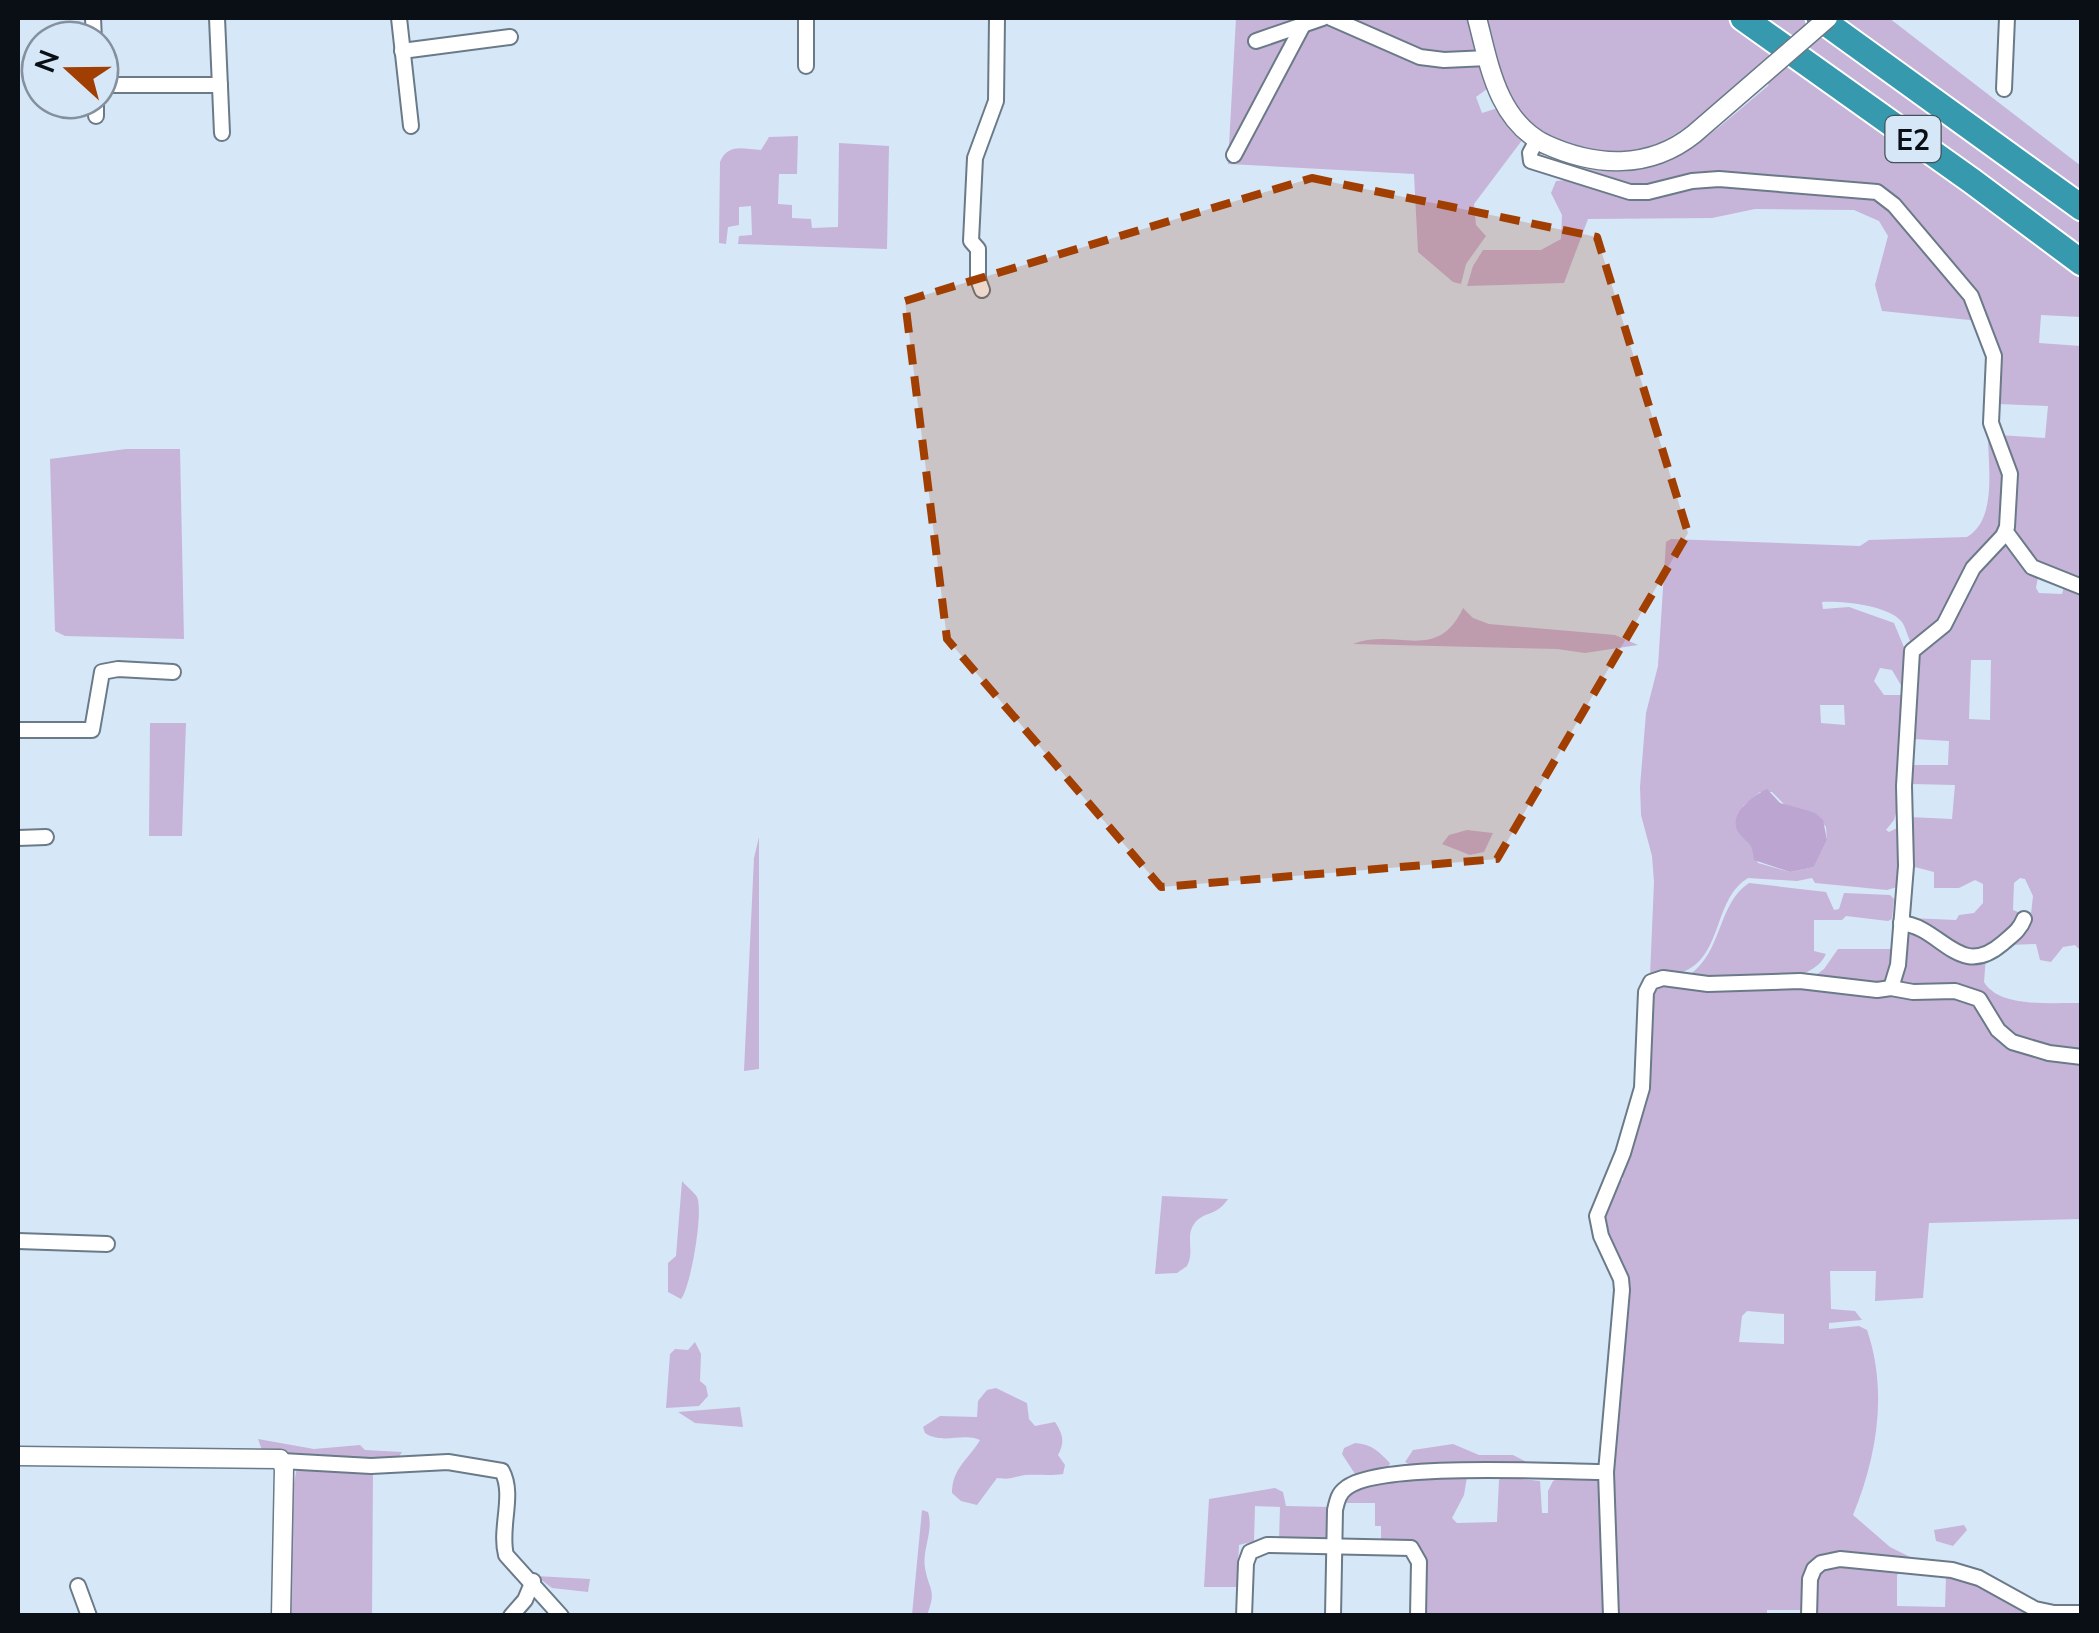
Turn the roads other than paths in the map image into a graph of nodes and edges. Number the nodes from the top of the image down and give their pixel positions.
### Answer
1 (217, 18) edge
2 (399, 18) edge
3 (806, 18) edge
4 (997, 18) edge
5 (1323, 18) edge
6 (1331, 18) edge
7 (1477, 18) edge
8 (1743, 18) edge
9 (1819, 18) edge
10 (1828, 18) edge
11 (2007, 18) edge
12 (1302, 27) junction
13 (510, 37) dead end
14 (1256, 41) dead end
15 (402, 51) junction
16 (1488, 58) junction
17 (806, 66) dead end
18 (120, 85) edge
19 (220, 85) junction
20 (2004, 89) dead end
21 (410, 126) dead end
22 (222, 133) dead end
23 (1541, 142) junction
24 (1234, 155) dead end
25 (2082, 208) edge
26 (2082, 264) edge
27 (982, 290) dead end
28 (2006, 532) junction
29 (2082, 587) edge
30 (173, 672) dead end
31 (18, 730) edge
32 (46, 837) dead end
33 (18, 838) edge
34 (2024, 919) dead end
35 (1901, 923) junction
36 (1890, 988) junction
37 (2082, 1057) edge
38 (18, 1240) edge
39 (107, 1244) dead end
40 (18, 1456) edge
41 (282, 1461) junction
42 (1606, 1472) junction
43 (1334, 1548) junction
44 (533, 1581) junction
45 (78, 1586) dead end
46 (2082, 1612) edge
47 (89, 1616) edge
48 (281, 1616) edge
49 (511, 1616) edge
50 (561, 1616) edge
51 (1244, 1616) edge
52 (1333, 1616) edge
53 (1418, 1616) edge
54 (1611, 1616) edge
55 (1809, 1616) edge

1 - 19 street
2 - 15 street
3 - 17 street
4 - 27 street
5 - 12 street
6 - 16 street
7 - 16 street
8 - 26 highway, E2
9 - 25 highway, E2
10 - 23 street, bridge
11 - 20 street
12 - 14 street
12 - 24 street
13 - 15 street
15 - 21 street
16 - 23 street
18 - 19 street
19 - 22 street
23 - 28 street
28 - 29 street
28 - 35 street
30 - 31 street
32 - 33 street
34 - 35 street
35 - 36 street
36 - 37 street
36 - 42 street
38 - 39 street
40 - 41 street
41 - 44 street
41 - 48 street
42 - 43 street
42 - 54 street
43 - 51 street
43 - 52 street
43 - 53 street
44 - 49 street
44 - 50 street
45 - 47 street
46 - 55 street

